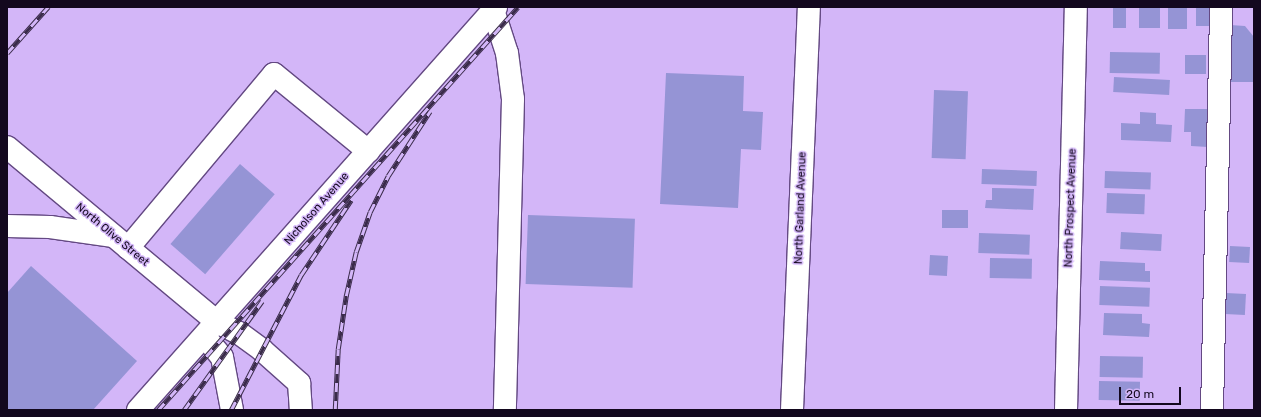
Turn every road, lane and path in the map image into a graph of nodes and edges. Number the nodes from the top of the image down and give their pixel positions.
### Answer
1 (809, 7) edge
2 (1076, 7) edge
3 (1221, 7) edge
4 (494, 8) edge
5 (8, 151) edge
6 (368, 151) junction
7 (7, 226) edge
8 (120, 242) junction
9 (211, 330) junction
10 (138, 410) edge
11 (232, 410) edge
12 (301, 410) edge
13 (505, 410) edge
14 (792, 410) edge
15 (1066, 410) edge
16 (1212, 410) edge

1 - 14 street, North Garland Avenue
2 - 15 street, North Prospect Avenue
3 - 16 street
4 - 6 street, Nicholson Avenue
4 - 13 street
5 - 8 street, North Olive Street
6 - 8 street
6 - 9 street, Nicholson Avenue
7 - 8 street
8 - 9 street, North Olive Street
9 - 10 street, Nicholson Avenue
9 - 11 street, North Olive Street
9 - 12 street

